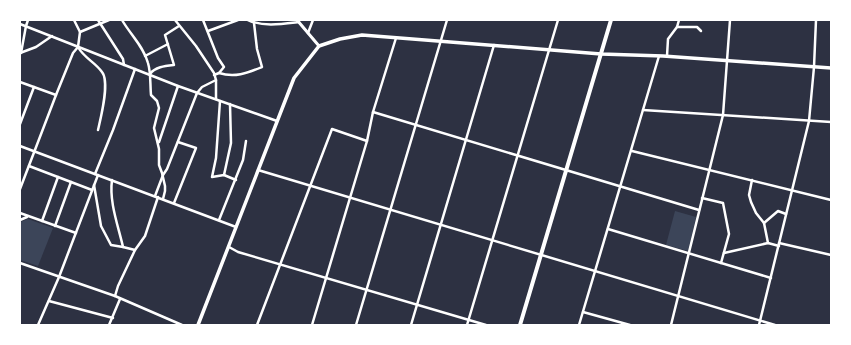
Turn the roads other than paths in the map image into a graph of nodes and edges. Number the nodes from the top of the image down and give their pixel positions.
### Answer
1 (28, 20) edge
2 (74, 20) edge
3 (98, 20) edge
4 (109, 20) edge
5 (122, 20) edge
6 (175, 20) edge
7 (203, 20) edge
8 (238, 20) edge
9 (248, 20) edge
10 (313, 20) edge
11 (446, 20) edge
12 (558, 20) edge
13 (611, 20) edge
14 (679, 20) edge
15 (730, 20) edge
16 (816, 20) edge
17 (298, 21) edge
18 (100, 23) junction
19 (254, 23) junction
20 (20, 24) edge
21 (26, 26) junction
22 (179, 26) junction
23 (677, 27) junction
24 (208, 31) junction
25 (701, 31) dead end
26 (80, 32) junction
27 (308, 33) junction
28 (52, 36) junction
29 (396, 38) junction
30 (440, 41) junction
31 (168, 44) junction
32 (494, 44) junction
33 (319, 46) junction
34 (78, 47) junction
35 (550, 49) junction
36 (20, 53) edge
37 (601, 54) junction
38 (145, 56) junction
39 (659, 56) junction
40 (667, 57) junction
41 (727, 61) junction
42 (124, 65) junction
43 (814, 67) junction
44 (831, 68) edge
45 (135, 69) junction
46 (219, 73) junction
47 (150, 75) junction
48 (214, 75) junction
49 (216, 80) junction
50 (20, 82) edge
51 (178, 86) junction
52 (34, 87) junction
53 (196, 93) junction
54 (56, 95) junction
55 (216, 99) junction
56 (220, 101) junction
57 (230, 104) junction
58 (643, 110) junction
59 (373, 112) junction
60 (723, 115) junction
61 (809, 121) junction
62 (277, 122) junction
63 (831, 122) edge
64 (20, 124) edge
65 (415, 125) junction
66 (98, 130) dead end
67 (466, 140) junction
68 (246, 141) dead end
69 (367, 141) junction
70 (178, 142) junction
71 (158, 143) junction
72 (20, 146) edge
73 (35, 151) junction
74 (631, 151) junction
75 (518, 156) junction
76 (29, 166) junction
77 (258, 170) junction
78 (566, 170) junction
79 (709, 170) junction
80 (96, 174) junction
81 (163, 175) junction
82 (224, 175) junction
83 (58, 177) junction
84 (112, 180) junction
85 (236, 180) junction
86 (752, 180) junction
87 (71, 182) junction
88 (94, 185) junction
89 (311, 186) junction
90 (621, 187) junction
91 (20, 189) edge
92 (92, 190) junction
93 (792, 190) junction
94 (156, 197) junction
95 (350, 198) junction
96 (702, 198) junction
97 (163, 199) junction
98 (831, 200) edge
99 (174, 203) junction
100 (699, 210) junction
101 (390, 211) junction
102 (20, 214) edge
103 (786, 214) junction
104 (28, 216) junction
105 (20, 220) edge
106 (219, 220) junction
107 (42, 221) junction
108 (764, 223) junction
109 (54, 226) junction
110 (440, 226) junction
111 (236, 227) junction
112 (608, 230) junction
113 (76, 233) junction
114 (492, 241) junction
115 (768, 243) junction
116 (779, 244) junction
117 (123, 246) junction
118 (229, 247) junction
119 (135, 250) junction
120 (689, 253) junction
121 (724, 253) junction
122 (831, 255) edge
123 (540, 256) junction
124 (20, 263) edge
125 (721, 263) junction
126 (280, 264) junction
127 (595, 272) junction
128 (59, 276) junction
129 (326, 278) junction
130 (771, 278) junction
131 (366, 289) junction
132 (115, 296) junction
133 (678, 296) junction
134 (120, 299) junction
135 (49, 301) junction
136 (417, 304) junction
137 (583, 312) junction
138 (113, 318) junction
139 (469, 320) junction
140 (760, 321) junction
141 (38, 325) edge
142 (109, 325) edge
143 (182, 325) edge
144 (198, 325) edge
145 (257, 325) edge
146 (312, 325) edge
147 (356, 325) edge
148 (411, 325) edge
149 (467, 325) edge
150 (486, 325) edge
151 (520, 325) edge
152 (579, 325) edge
153 (630, 325) edge
154 (671, 325) edge
155 (759, 325) edge
156 (775, 325) edge

1 - 21 street
2 - 26 street
3 - 18 street
4 - 18 street
5 - 38 street
6 - 22 street
7 - 24 street
8 - 24 street
9 - 19 street
10 - 27 street
11 - 30 street
12 - 35 street
13 - 37 main road
14 - 23 street
15 - 41 street
16 - 43 street
17 - 19 street
17 - 27 street
18 - 26 street
18 - 42 street
19 - 46 street
20 - 21 street
21 - 28 street
21 - 36 street
22 - 31 street
22 - 48 street
23 - 25 street
23 - 40 street
24 - 46 street
26 - 34 street
27 - 33 street
28 - 34 street
28 - 36 street
29 - 30 main road
29 - 33 main road
29 - 59 street
30 - 32 main road
30 - 65 street
31 - 38 street
31 - 47 street
32 - 35 main road
32 - 67 street
33 - 62 main road
34 - 42 street
34 - 54 street
34 - 66 street
35 - 37 main road
35 - 75 street
37 - 39 main road
37 - 78 main road
38 - 47 street
39 - 40 main road
39 - 58 street
40 - 41 main road
41 - 43 main road
41 - 60 street
42 - 45 street
43 - 44 main road
43 - 61 street
45 - 47 street
45 - 80 street
46 - 48 street
47 - 51 street
47 - 71 street
48 - 49 street
49 - 53 street
49 - 55 street
50 - 52 street
51 - 53 street
51 - 71 street
52 - 54 street
52 - 64 street
53 - 55 street
53 - 70 street
54 - 73 street
55 - 56 street
56 - 57 street
56 - 82 street
57 - 62 street
57 - 82 street
58 - 60 street
58 - 74 street
59 - 65 street
59 - 69 street
60 - 61 street
60 - 79 street
61 - 63 street
61 - 93 street
62 - 77 main road
65 - 67 street
65 - 101 street
67 - 75 street
67 - 110 street
68 - 85 street
69 - 89 street
69 - 95 street
70 - 81 street
70 - 99 street
71 - 81 street
72 - 73 street
73 - 76 street
73 - 80 street
74 - 79 street
74 - 90 street
75 - 78 street
75 - 114 street
76 - 83 street
76 - 91 street
77 - 89 street
77 - 111 main road
78 - 90 street
78 - 123 main road
79 - 86 street
79 - 96 street
80 - 84 street
80 - 88 street
81 - 94 street
81 - 97 street
82 - 85 street
83 - 87 street
83 - 107 street
84 - 94 street
84 - 117 street
85 - 106 street
86 - 93 street
86 - 108 street
87 - 92 street
87 - 109 street
88 - 92 street
88 - 117 street
89 - 95 street
89 - 126 street
90 - 100 street
90 - 112 street
92 - 113 street
93 - 98 street
93 - 103 street
94 - 97 street
94 - 119 street
95 - 101 street
95 - 129 street
96 - 100 street
96 - 121 street
97 - 99 street
99 - 106 street
100 - 120 street
101 - 110 street
101 - 131 street
102 - 104 street
103 - 108 street
103 - 116 street
104 - 105 street
104 - 107 street
106 - 111 street
107 - 109 street
108 - 115 street
109 - 113 street
110 - 114 street
110 - 136 street
111 - 118 main road
112 - 120 street
112 - 127 street
113 - 128 street
114 - 123 street
114 - 139 street
115 - 116 street
115 - 121 street
116 - 122 street
116 - 130 street
117 - 119 street
118 - 126 street
118 - 144 main road
119 - 132 street
120 - 125 street
120 - 133 street
121 - 125 street
123 - 127 street
123 - 151 main road
124 - 128 street
125 - 130 street
126 - 129 street
126 - 145 street
127 - 133 street
127 - 137 street
128 - 132 street
128 - 135 street
129 - 131 street
129 - 146 street
130 - 140 street
131 - 136 street
131 - 147 street
132 - 134 street
133 - 140 street
133 - 154 street
134 - 138 street
134 - 143 street
135 - 138 street
135 - 141 street
136 - 139 street
136 - 148 street
137 - 152 street
137 - 153 street
138 - 142 street
139 - 149 street
139 - 150 street
140 - 155 street
140 - 156 street

